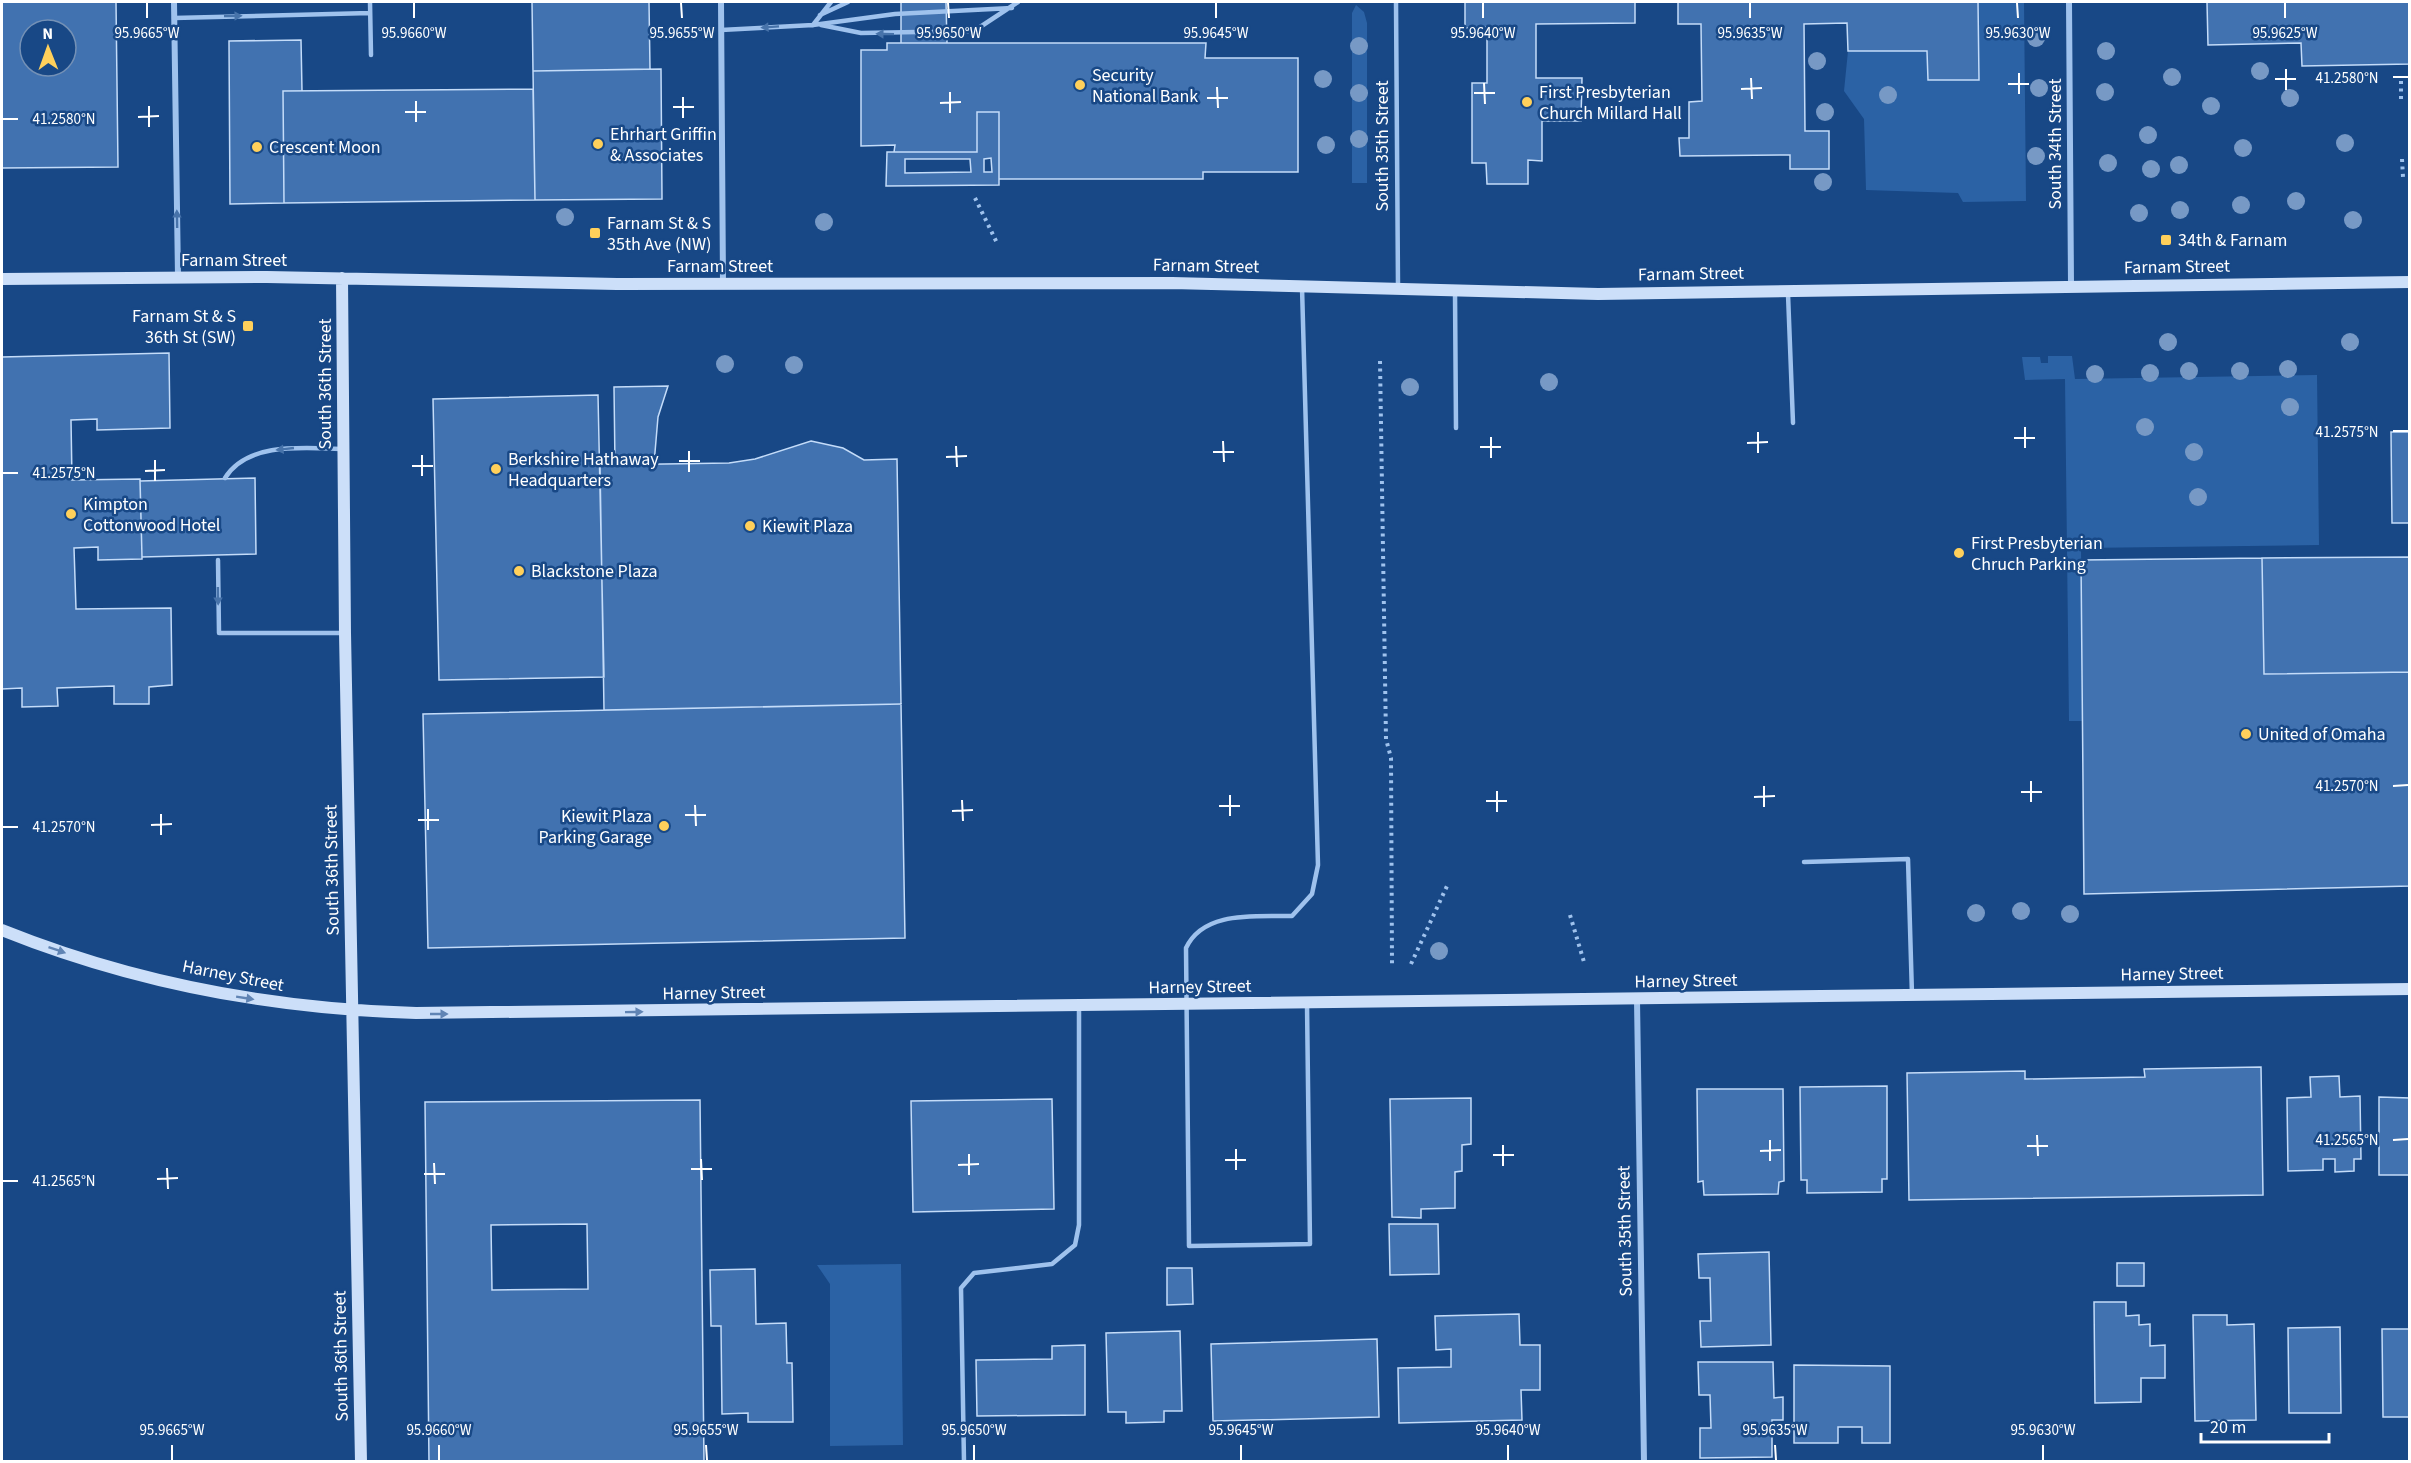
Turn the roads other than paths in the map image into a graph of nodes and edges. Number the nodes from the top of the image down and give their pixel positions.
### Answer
1 (174, 2) edge
2 (370, 2) edge
3 (721, 2) edge
4 (831, 2) edge
5 (848, 2) edge
6 (1018, 2) edge
7 (1396, 2) edge
8 (2069, 2) edge
9 (1012, 8) junction
10 (370, 14) junction
11 (820, 15) junction
12 (174, 18) junction
13 (815, 24) junction
14 (721, 30) junction
15 (371, 54) dead end
16 (178, 278) junction
17 (342, 278) junction
18 (2, 279) edge
19 (2409, 282) edge
20 (723, 284) junction
21 (2071, 285) junction
22 (1302, 286) junction
23 (1398, 290) junction
24 (1788, 291) junction
25 (1455, 292) junction
26 (1793, 423) dead end
27 (1456, 428) dead end
28 (343, 449) junction
29 (225, 478) dead end
30 (218, 560) dead end
31 (345, 633) junction
32 (1804, 862) dead end
33 (2, 930) edge
34 (2409, 989) edge
35 (1912, 996) junction
36 (1637, 1000) junction
37 (1307, 1004) junction
38 (1187, 1006) junction
39 (1079, 1007) junction
40 (354, 1012) junction
41 (361, 1461) edge
42 (964, 1461) edge
43 (1644, 1461) edge

1 - 12 street
2 - 10 lane
3 - 14 street
4 - 11 lane
5 - 11 lane
6 - 9 lane
7 - 23 lane, South 35th Street
8 - 21 street, South 34th Street
9 - 13 lane
9 -> 13 lane
12 -> 10 lane
10 - 15 lane
11 - 13 lane
16 -> 12 street
13 -> 14 lane
14 - 20 street
16 - 17 main road, Farnam Street
16 - 18 main road, Farnam Street
17 - 20 main road, Farnam Street
17 - 28 main road, South 36th Street
19 - 21 main road, Farnam Street
20 - 22 main road, Farnam Street
21 - 24 main road, Farnam Street
22 - 23 main road, Farnam Street
22 - 38 lane
23 - 25 main road, Farnam Street
24 - 25 main road, Farnam Street
24 - 26 lane
25 - 27 lane
28 -> 29 lane
28 - 31 main road, South 36th Street
30 -> 31 lane
31 - 40 main road, South 36th Street
32 - 35 lane
33 -> 40 main road, Harney Street
34 - 35 main road, Harney Street
35 - 36 main road, Harney Street
36 - 37 main road, Harney Street
36 - 43 street, South 35th Street
37 - 38 main road, Harney Street
37 - 38 lane
38 - 39 main road, Harney Street
40 -> 39 main road, Harney Street
39 - 42 lane
40 - 41 main road, South 36th Street

